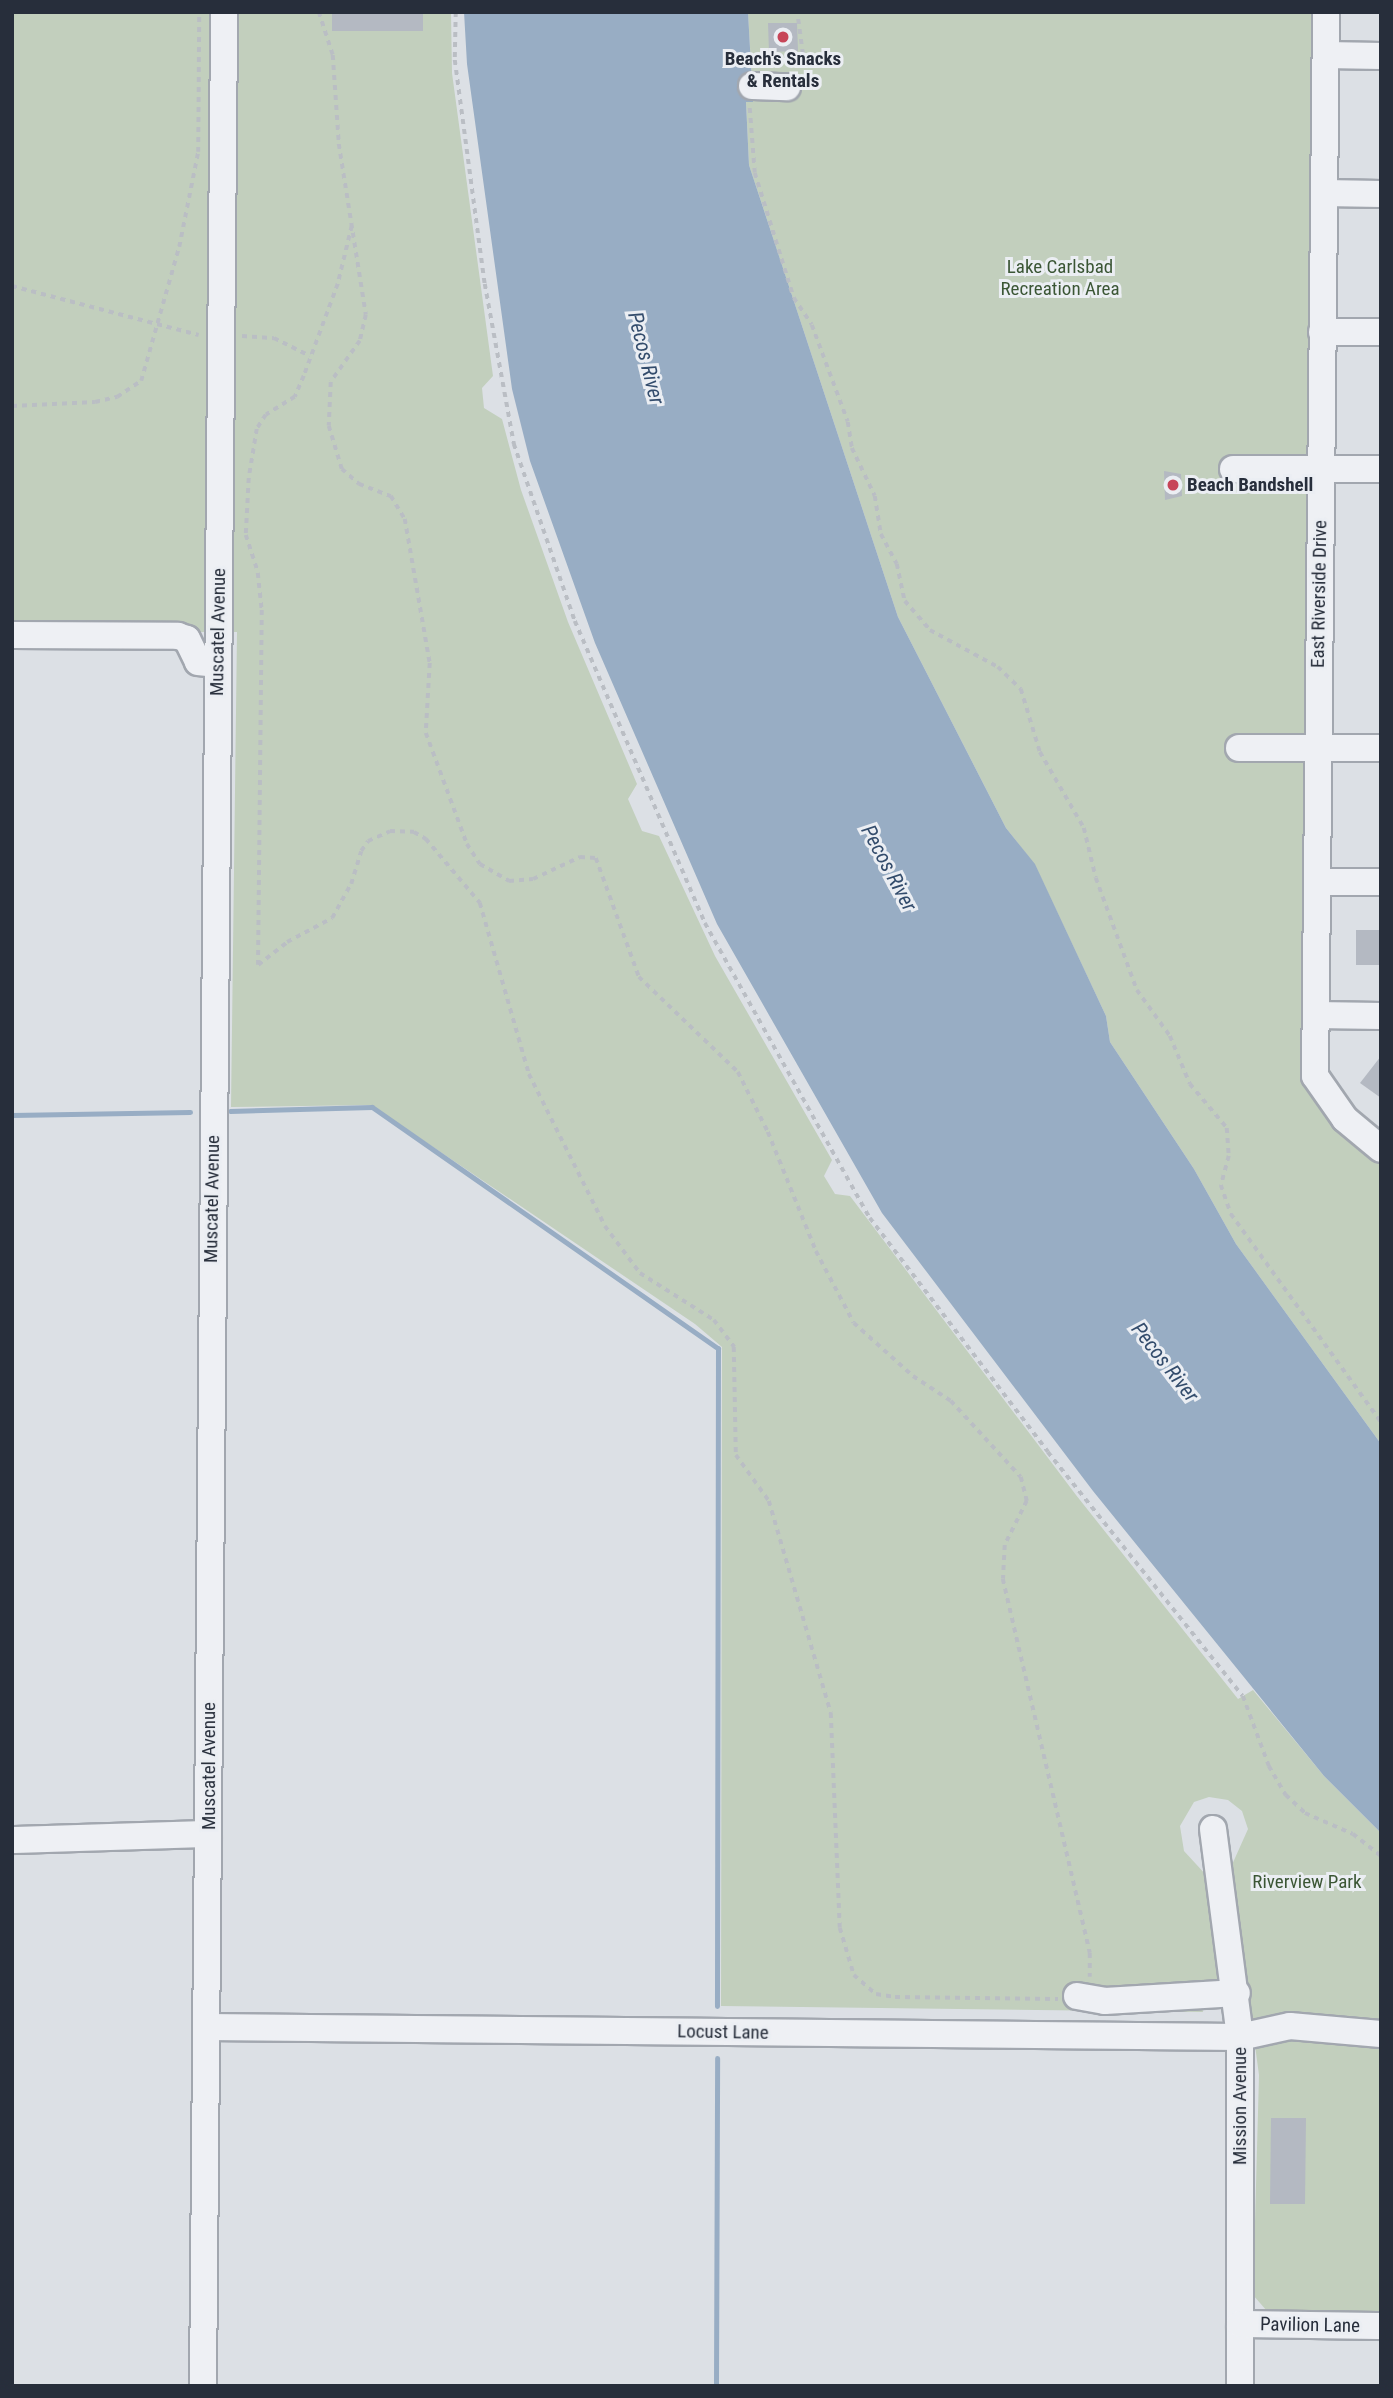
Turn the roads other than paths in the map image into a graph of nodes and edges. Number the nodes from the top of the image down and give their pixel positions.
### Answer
1 (224, 12) edge
2 (1326, 12) edge
3 (1326, 55) junction
4 (1381, 56) edge
5 (784, 76) road end
6 (756, 86) road end
7 (1324, 193) junction
8 (1381, 194) edge
9 (1322, 332) junction
10 (1381, 332) edge
11 (1320, 468) junction
12 (1233, 469) dead end
13 (1381, 469) edge
14 (12, 635) edge
15 (218, 664) junction
16 (1318, 747) junction
17 (1239, 748) dead end
18 (1381, 748) edge
19 (1317, 882) junction
20 (1381, 882) edge
21 (1316, 1015) junction
22 (1381, 1016) edge
23 (1380, 1147) edge
24 (1213, 1829) dead end
25 (208, 1834) junction
26 (12, 1840) edge
27 (1237, 1993) junction
28 (1077, 1996) road end
29 (206, 2027) junction
30 (1381, 2034) edge
31 (1240, 2037) junction
32 (1240, 2324) junction
33 (1381, 2326) edge
34 (203, 2386) edge
35 (1240, 2386) edge

1 - 15 street, Muscatel Avenue
2 - 3 street, East Riverside Drive
3 - 4 street
3 - 7 street, East Riverside Drive
5 - 6 street
7 - 8 street
7 - 9 street, East Riverside Drive
9 - 10 street
9 - 11 street, East Riverside Drive
11 - 12 street
11 - 13 street
11 - 16 street, East Riverside Drive
14 - 15 street
15 - 25 street, Muscatel Avenue
16 - 17 street
16 - 18 street
16 - 19 street, East Riverside Drive
19 - 20 street
19 - 21 street, East Riverside Drive
21 - 22 street
21 - 23 street, East Riverside Drive
24 - 27 street, Mission Avenue
25 - 26 street
25 - 29 street, Muscatel Avenue
27 - 28 street
27 - 31 street, Mission Avenue
29 - 31 street, Locust Lane
29 - 34 street, Muscatel Avenue
30 - 31 street, Locust Lane
31 - 32 street, Mission Avenue
32 - 33 street, Pavilion Lane
32 - 35 street, Mission Avenue

